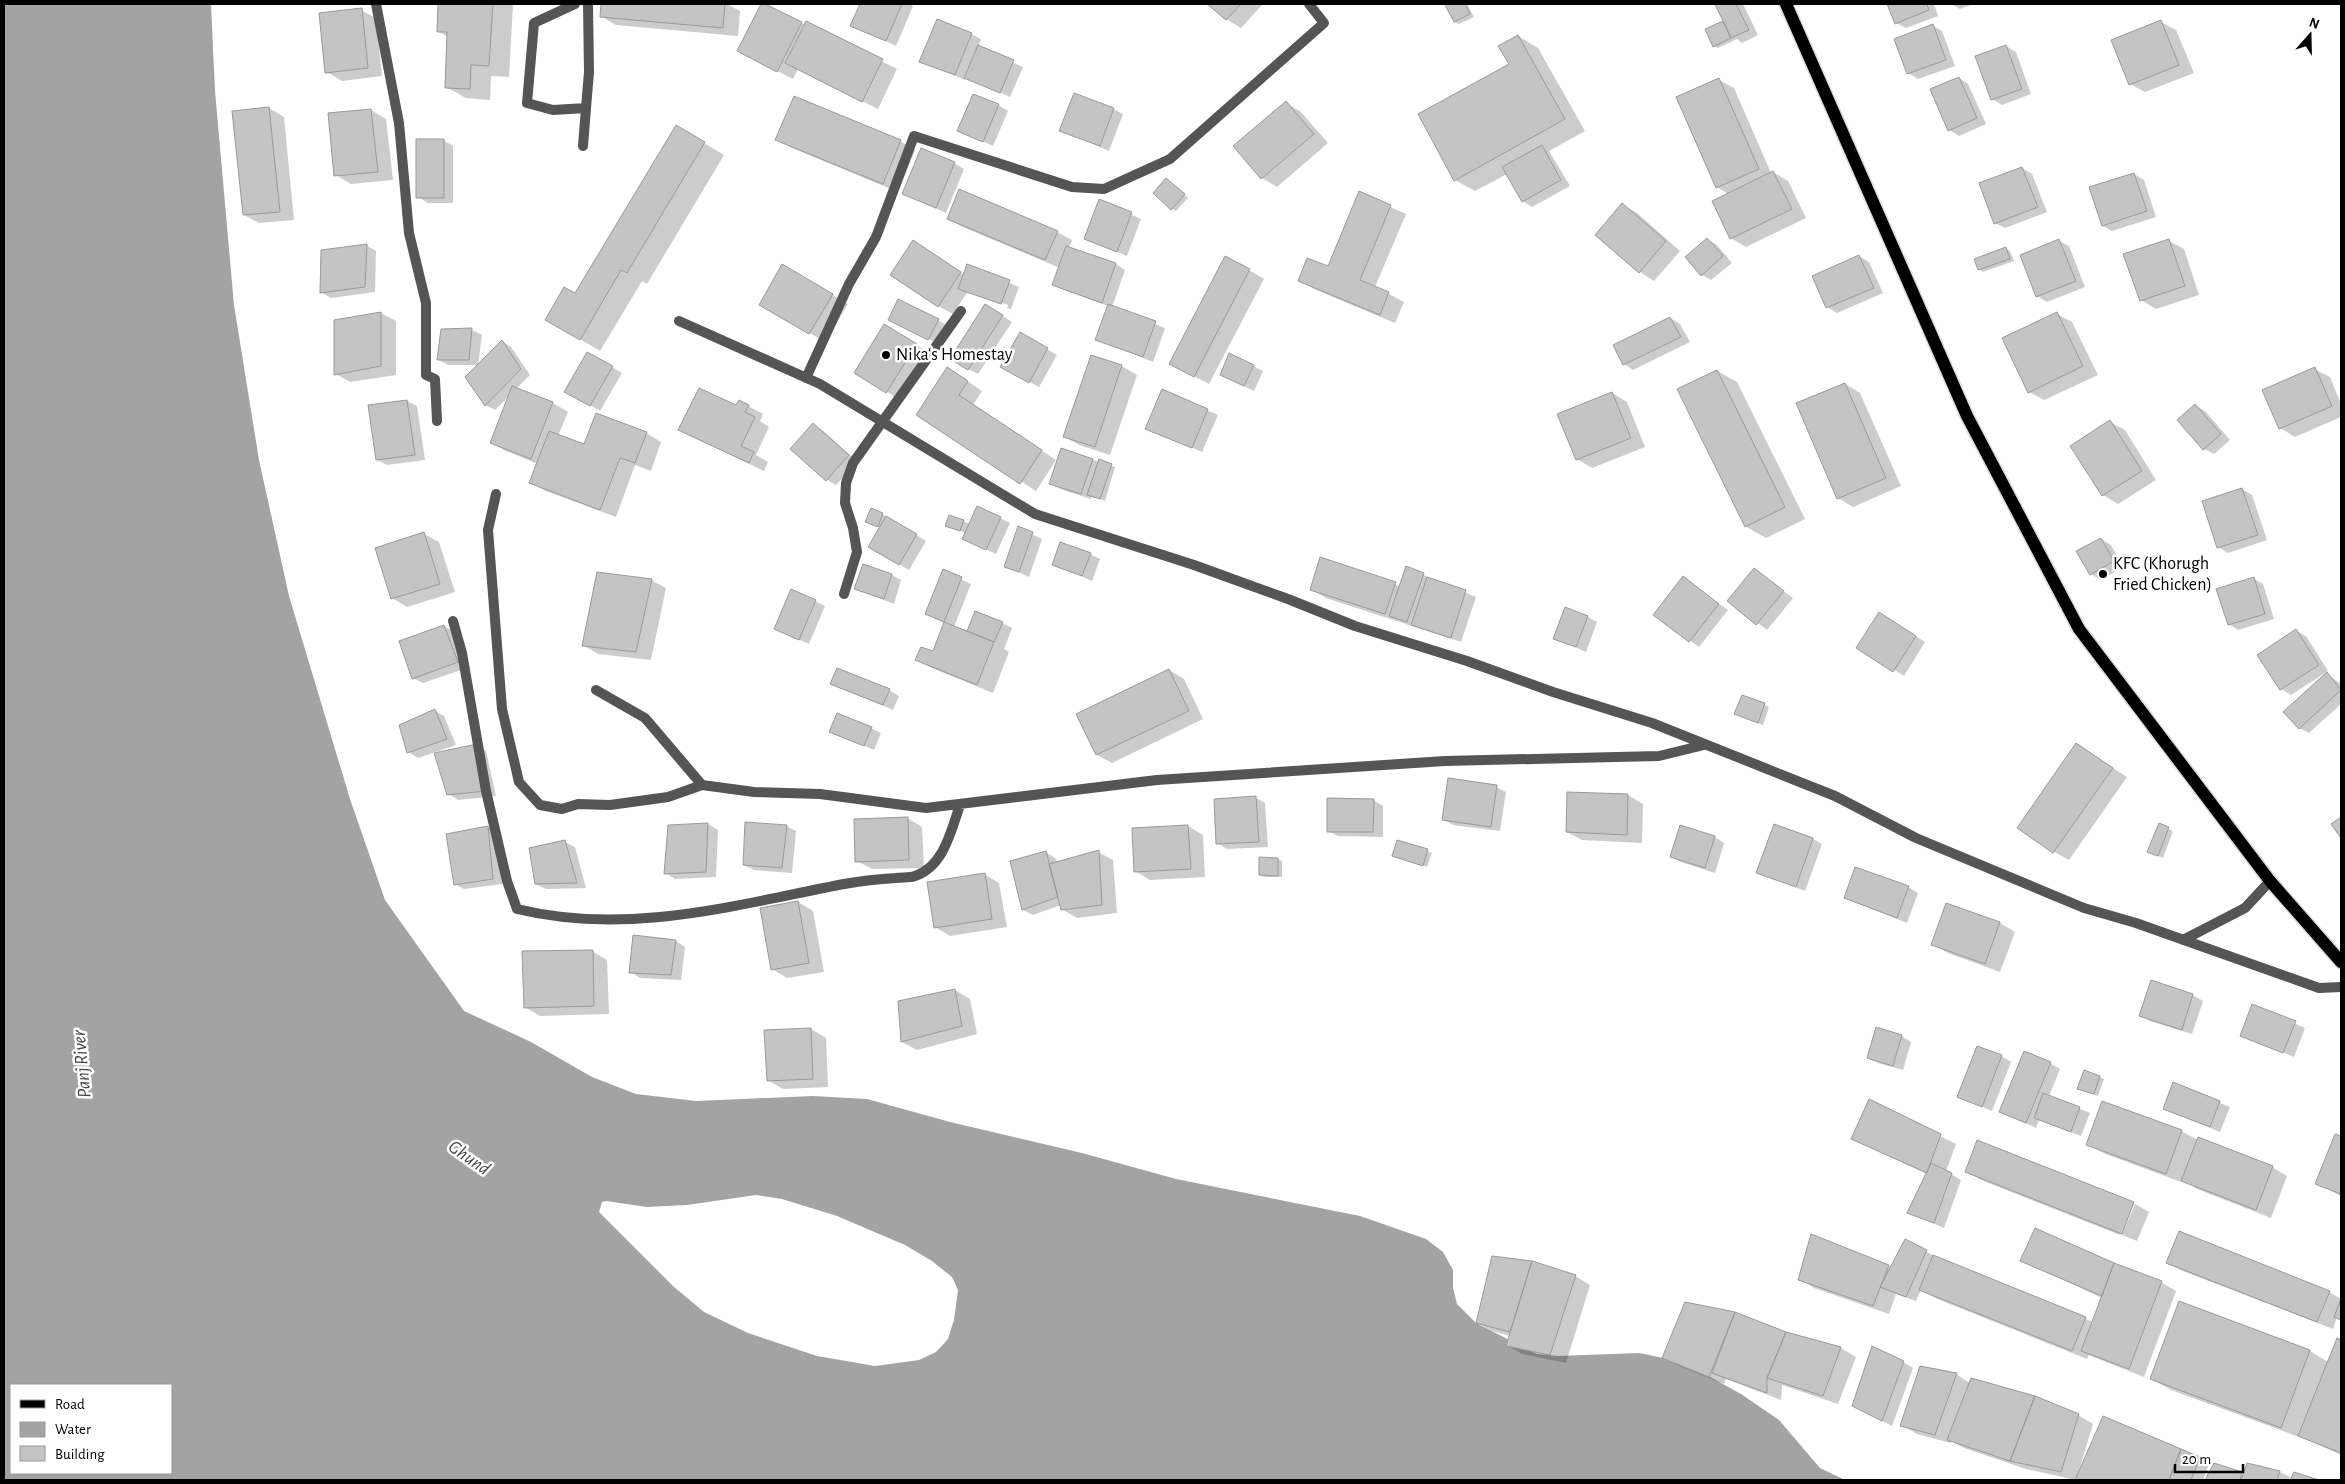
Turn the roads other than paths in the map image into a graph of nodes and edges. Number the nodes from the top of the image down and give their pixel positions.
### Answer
1 (376, 4) edge
2 (575, 4) edge
3 (588, 4) edge
4 (1309, 4) edge
5 (1786, 4) edge
6 (586, 108) junction
7 (583, 146) dead end
8 (961, 310) dead end
9 (679, 321) dead end
10 (806, 378) junction
11 (437, 421) dead end
12 (881, 421) junction
13 (496, 494) dead end
14 (844, 594) dead end
15 (453, 621) dead end
16 (596, 690) dead end
17 (1704, 745) junction
18 (702, 785) junction
19 (960, 805) junction
20 (2270, 881) junction
21 (2183, 940) junction
22 (2341, 962) edge
23 (2341, 987) edge

1 - 11 street
2 - 6 street
3 - 6 street
4 - 10 street
5 - 20 main road
6 - 7 street
8 - 12 street
9 - 10 street
10 - 12 street
12 - 14 street
12 - 17 street
13 - 18 street
15 - 19 street
16 - 18 street
17 - 19 street
17 - 21 street
18 - 19 street
20 - 21 street
20 - 22 main road
21 - 23 street

